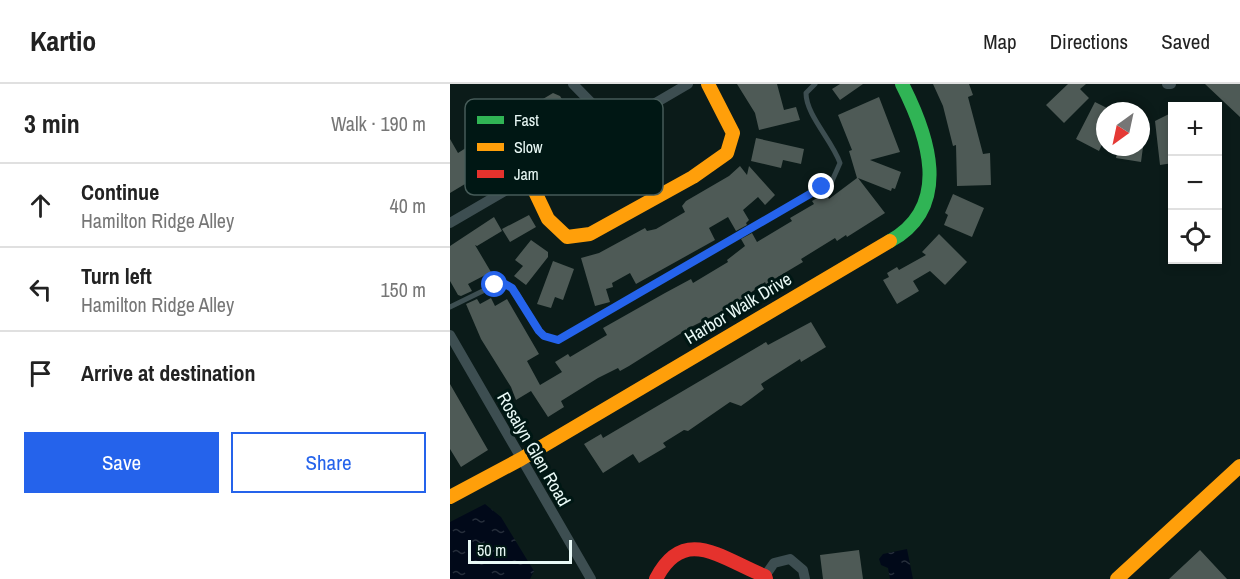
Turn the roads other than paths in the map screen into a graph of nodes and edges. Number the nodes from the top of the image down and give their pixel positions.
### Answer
1 (573, 84) edge
2 (688, 84) edge
3 (708, 84) edge
4 (815, 84) edge
5 (902, 84) edge
6 (1167, 84) edge
7 (1172, 84) edge
8 (588, 99) edge
9 (663, 99) edge
10 (663, 194) edge
11 (497, 195) edge
12 (537, 195) edge
13 (660, 195) edge
14 (450, 223) edge
15 (450, 307) edge
16 (450, 335) edge
17 (521, 459) junction
18 (1240, 466) edge
19 (450, 497) edge
20 (765, 578) edge
21 (591, 579) edge
22 (656, 579) edge
23 (805, 579) edge
24 (1117, 579) edge

1 - 8 street
2 - 9 street
3 - 10 street
4 - 15 lane
5 - 17 street, Harbor Walk Drive
6 - 7 street
11 - 14 street
12 - 13 street
16 - 17 street, Rosalyn Glen Road
17 - 19 street, Harbor Walk Drive
17 - 21 street, Rosalyn Glen Road
18 - 24 street
20 - 22 street
20 - 23 street

